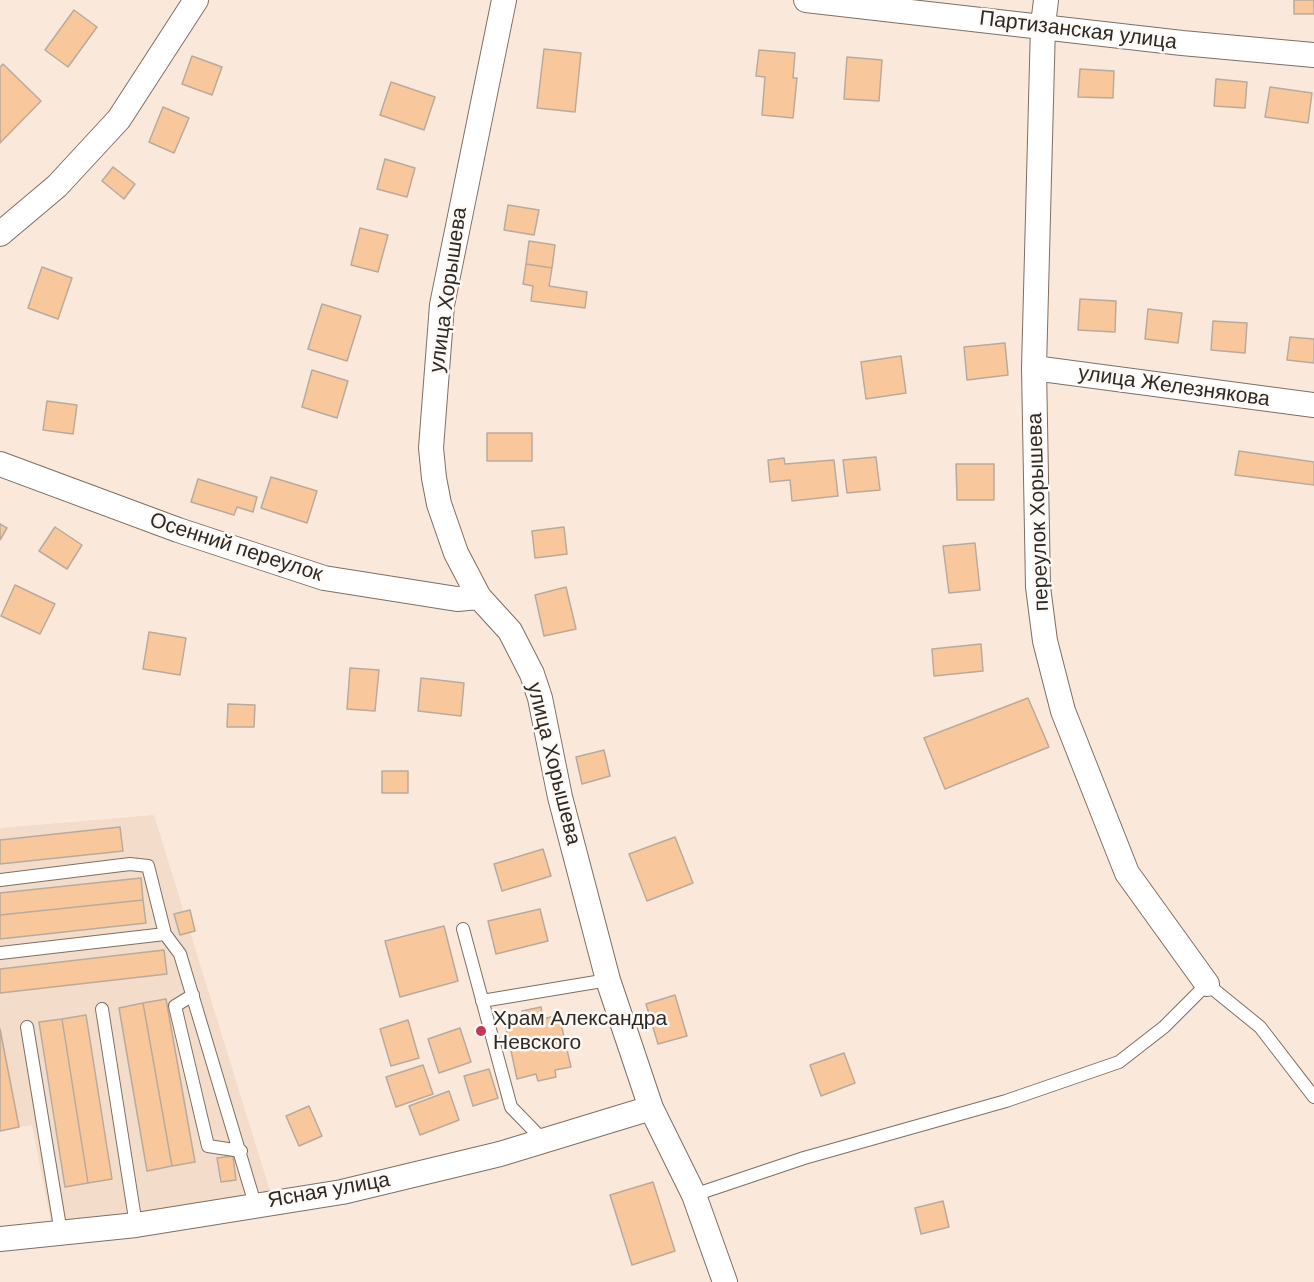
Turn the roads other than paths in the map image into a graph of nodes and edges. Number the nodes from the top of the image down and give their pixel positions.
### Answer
1 (196, 0) edge
2 (504, 0) edge
3 (806, 0) edge
4 (1046, 0) edge
5 (1043, 26) junction
6 (1314, 55) edge
7 (0, 234) edge
8 (1034, 368) junction
9 (1314, 405) edge
10 (0, 464) edge
11 (480, 597) junction
12 (0, 880) edge
13 (463, 929) dead end
14 (165, 934) junction
15 (0, 953) edge
16 (608, 980) junction
17 (1207, 984) junction
18 (193, 995) junction
19 (482, 1001) junction
20 (102, 1009) dead end
21 (27, 1027) dead end
22 (1314, 1097) edge
23 (651, 1108) junction
24 (545, 1142) junction
25 (241, 1151) junction
26 (694, 1196) junction
27 (255, 1204) junction
28 (136, 1225) junction
29 (61, 1233) junction
30 (0, 1239) edge
31 (725, 1282) edge

1 - 7 street
2 - 11 street, улица Хорышева
3 - 5 street, Партизанская улица
4 - 5 street, переулок Хорышева
5 - 6 street, Партизанская улица
5 - 8 street, переулок Хорышева
8 - 9 street, улица Железнякова
8 - 17 street, переулок Хорышева
10 - 11 street, Осенний переулок
11 - 16 street, улица Хорышева
12 - 14 lane
13 - 19 lane
14 - 15 lane
14 - 18 lane
16 - 19 lane
16 - 23 street, улица Хорышева
17 - 22 lane
17 - 26 lane
18 - 25 lane
18 - 25 lane
19 - 24 lane
20 - 28 lane
21 - 29 lane
23 - 24 street, Ясная улица
23 - 26 street, улица Хорышева
24 - 27 street, Ясная улица
25 - 27 lane
26 - 31 street, улица Хорышева
27 - 28 street, Ясная улица
28 - 29 street, Ясная улица
29 - 30 street, Ясная улица

